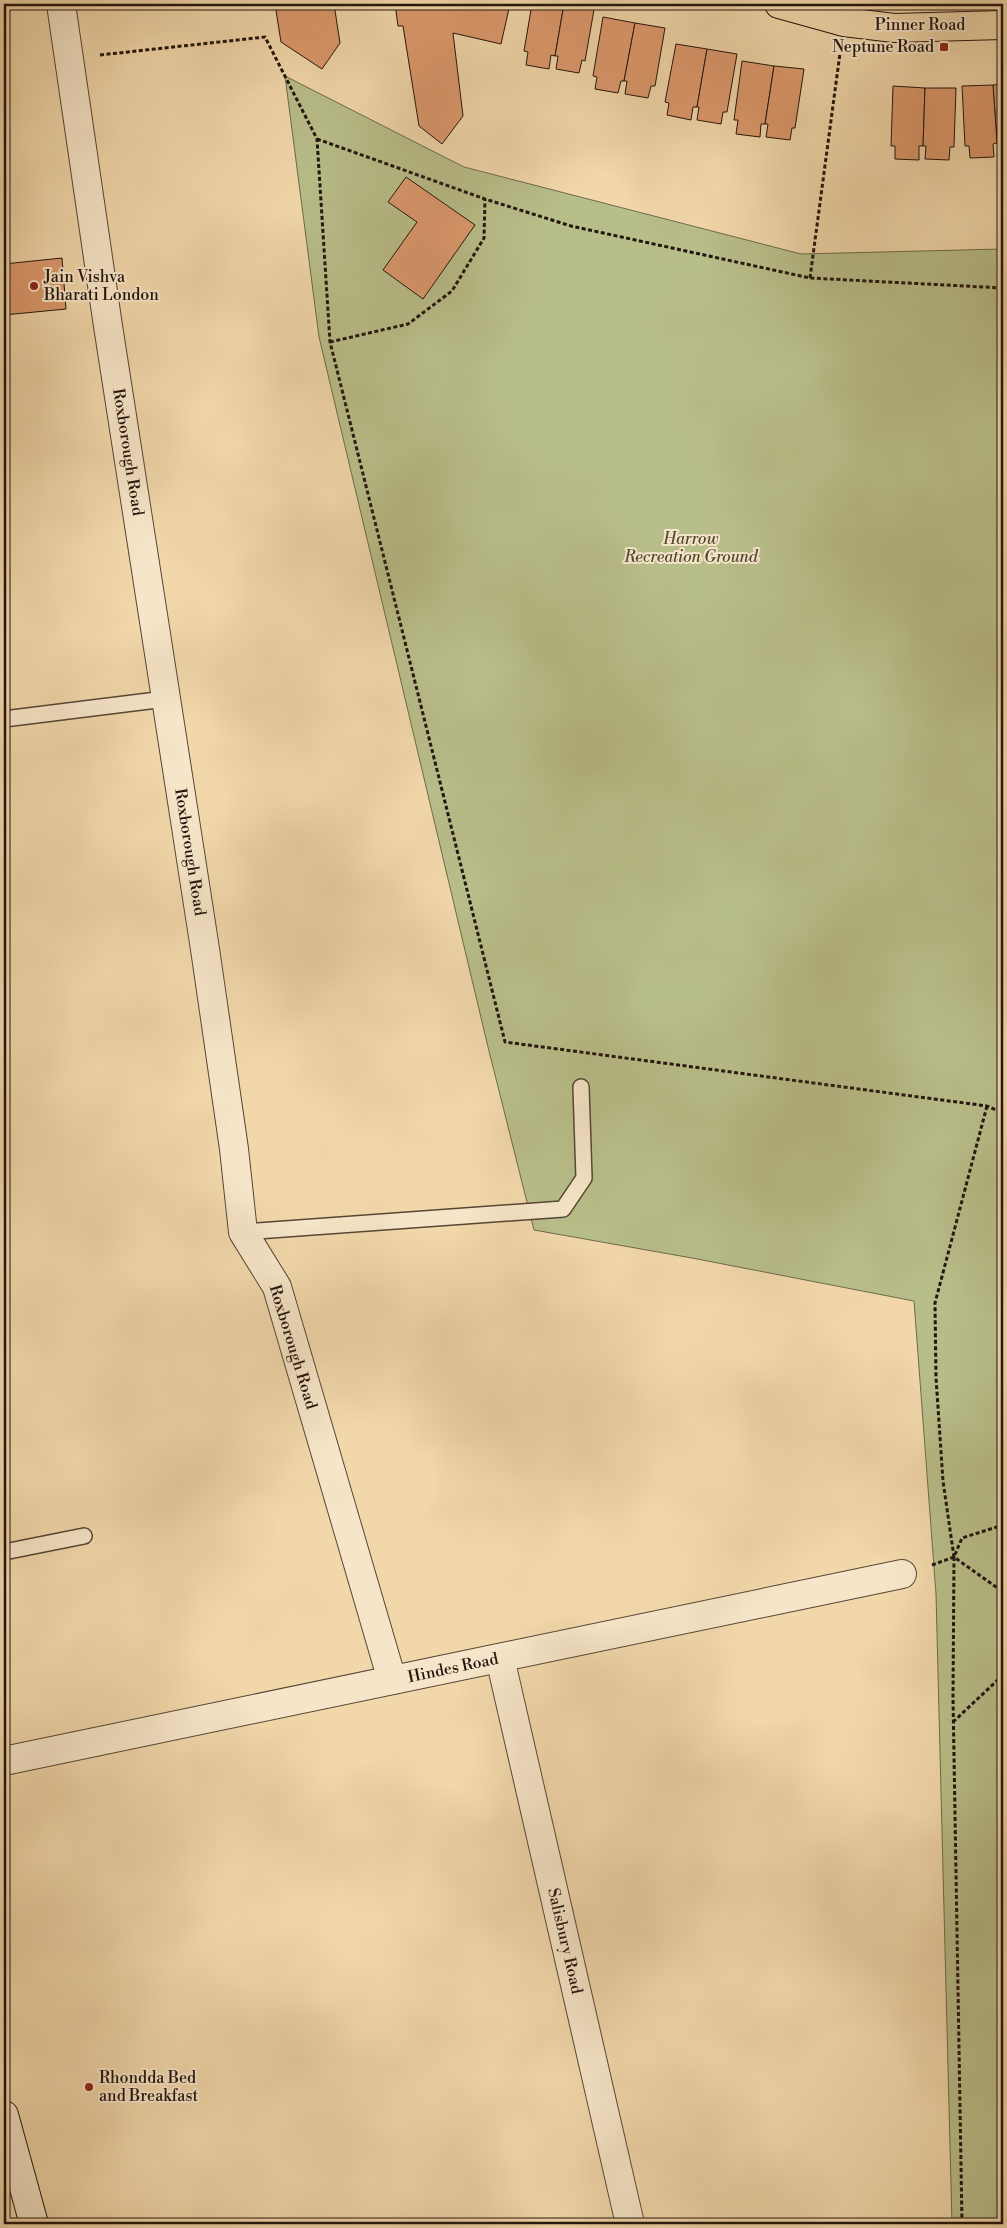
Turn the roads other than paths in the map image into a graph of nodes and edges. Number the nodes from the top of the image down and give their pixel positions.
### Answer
1 (61, 4) edge
2 (779, 4) edge
3 (1003, 25) edge
4 (166, 699) junction
5 (4, 719) edge
6 (581, 1087) dead end
7 (243, 1232) junction
8 (84, 1536) dead end
9 (4, 1552) edge
10 (902, 1574) dead end
11 (500, 1658) junction
12 (392, 1680) junction
13 (4, 1761) edge
14 (4, 2115) edge
15 (34, 2224) edge
16 (630, 2224) edge

1 - 4 street, Roxborough Road
2 - 3 main road, Pinner Road
4 - 5 lane
4 - 7 street, Roxborough Road
6 - 7 lane
7 - 12 street, Roxborough Road
8 - 9 lane
10 - 11 street, Hindes Road
11 - 12 street, Hindes Road
11 - 16 street, Salisbury Road
12 - 13 street, Hindes Road
14 - 15 street

